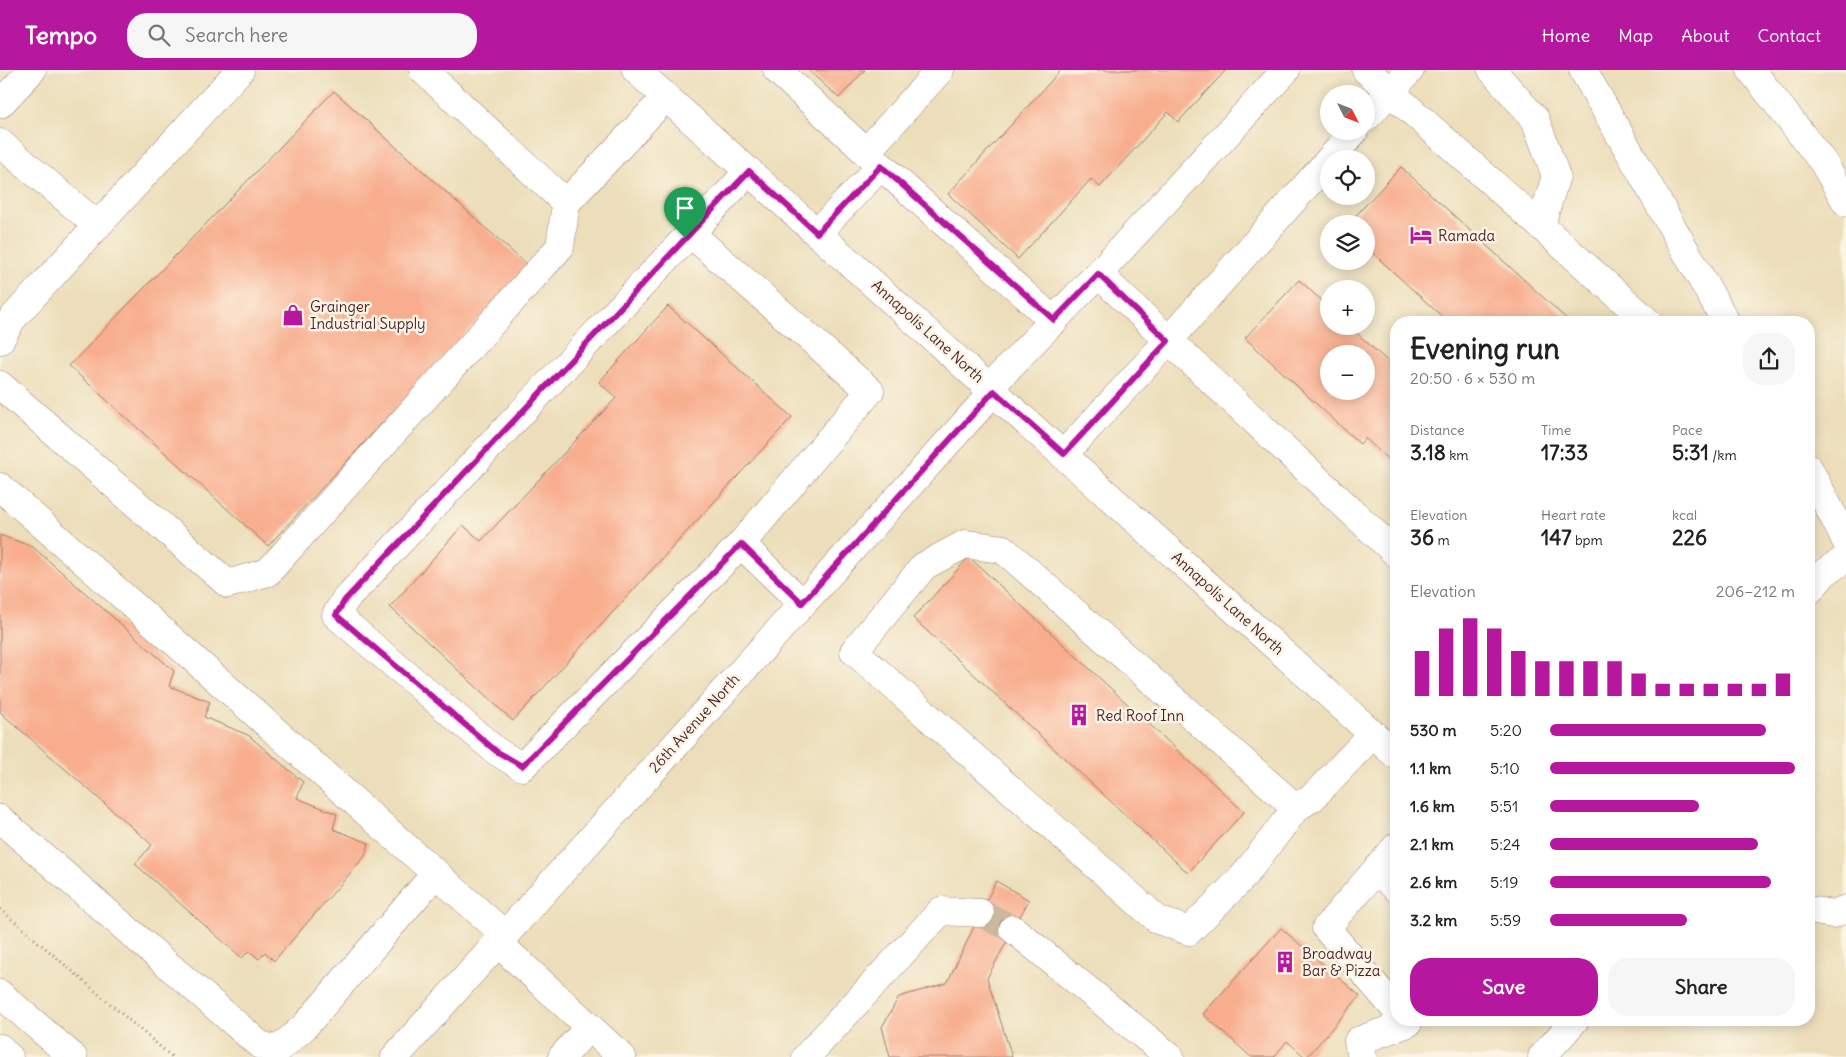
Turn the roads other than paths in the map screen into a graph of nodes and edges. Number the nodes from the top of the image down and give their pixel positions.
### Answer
1 (32, 70) edge
2 (240, 70) edge
3 (423, 70) edge
4 (636, 70) edge
5 (777, 70) edge
6 (940, 70) edge
7 (1286, 70) edge
8 (1366, 70) edge
9 (1410, 70) edge
10 (1492, 70) edge
11 (1583, 70) edge
12 (1751, 70) edge
13 (1390, 91) junction
14 (666, 97) junction
15 (0, 104) edge
16 (1375, 108) edge
17 (1346, 140) edge
18 (0, 143) edge
19 (1337, 150) edge
20 (873, 159) junction
21 (1320, 169) edge
22 (749, 171) junction
23 (1846, 202) edge
24 (566, 203) junction
25 (97, 225) junction
26 (1541, 225) junction
27 (690, 232) junction
28 (817, 233) junction
29 (1098, 274) junction
30 (1641, 316) edge
31 (1723, 316) edge
32 (1054, 320) junction
33 (0, 340) edge
34 (1168, 341) junction
35 (0, 385) edge
36 (992, 389) junction
37 (1064, 454) junction
38 (1815, 481) edge
39 (0, 486) edge
40 (1846, 541) edge
41 (741, 544) junction
42 (1390, 547) edge
43 (1846, 559) edge
44 (1815, 583) edge
45 (802, 603) junction
46 (1373, 734) junction
47 (1390, 750) edge
48 (1296, 808) junction
49 (0, 818) edge
50 (1390, 854) edge
51 (1376, 870) junction
52 (436, 873) junction
53 (1390, 883) edge
54 (1846, 909) edge
55 (1815, 911) edge
56 (980, 912) tunnel mouth
57 (1013, 929) tunnel mouth
58 (500, 938) junction
59 (0, 994) edge
60 (1390, 999) edge
61 (1391, 1026) edge
62 (1570, 1026) edge
63 (589, 1027) junction
64 (0, 1048) edge
65 (9, 1057) edge
66 (72, 1057) edge
67 (395, 1057) edge
68 (562, 1057) edge
69 (622, 1057) edge
70 (806, 1057) edge
71 (1170, 1057) edge
72 (1362, 1057) edge
73 (1542, 1057) edge

1 - 15 main road
2 - 25 main road
3 - 24 main road
4 - 14 main road, Annapolis Lane North
5 - 20 main road
6 - 20 main road
7 - 29 main road, 26th Avenue North
8 - 13 main road
9 - 13 main road
10 - 26 main road
11 - 31 main road
12 - 23 main road
13 - 16 main road
13 - 26 main road
14 - 22 main road, Annapolis Lane North
14 - 24 main road
17 - 19 main road
18 - 25 main road
20 - 28 main road
20 - 32 main road
21 - 34 main road
22 - 27 main road
22 - 28 main road, Annapolis Lane North
24 - 35 main road
25 - 33 main road
26 - 30 main road
27 - 41 main road
27 - 41 main road
28 - 36 main road, Annapolis Lane North
29 - 32 main road, 26th Avenue North
29 - 34 main road
32 - 36 main road, 26th Avenue North
34 - 37 main road
34 - 42 main road
36 - 37 main road, Annapolis Lane North
36 - 45 main road, 26th Avenue North
37 - 46 main road, Annapolis Lane North
38 - 40 main road
39 - 52 main road
41 - 45 main road
43 - 44 main road
45 - 58 main road, 26th Avenue North
46 - 47 main road, Annapolis Lane North
46 - 48 main road
48 - 48 main road
49 - 52 main road
50 - 51 main road
51 - 53 main road
51 - 60 main road
52 - 58 main road
54 - 55 main road
56 - 70 main road
57 - 71 main road
58 - 63 main road
58 - 67 main road, 26th Avenue North
59 - 66 main road
61 - 72 main road
62 - 73 main road
63 - 68 main road
63 - 69 main road
64 - 65 main road

